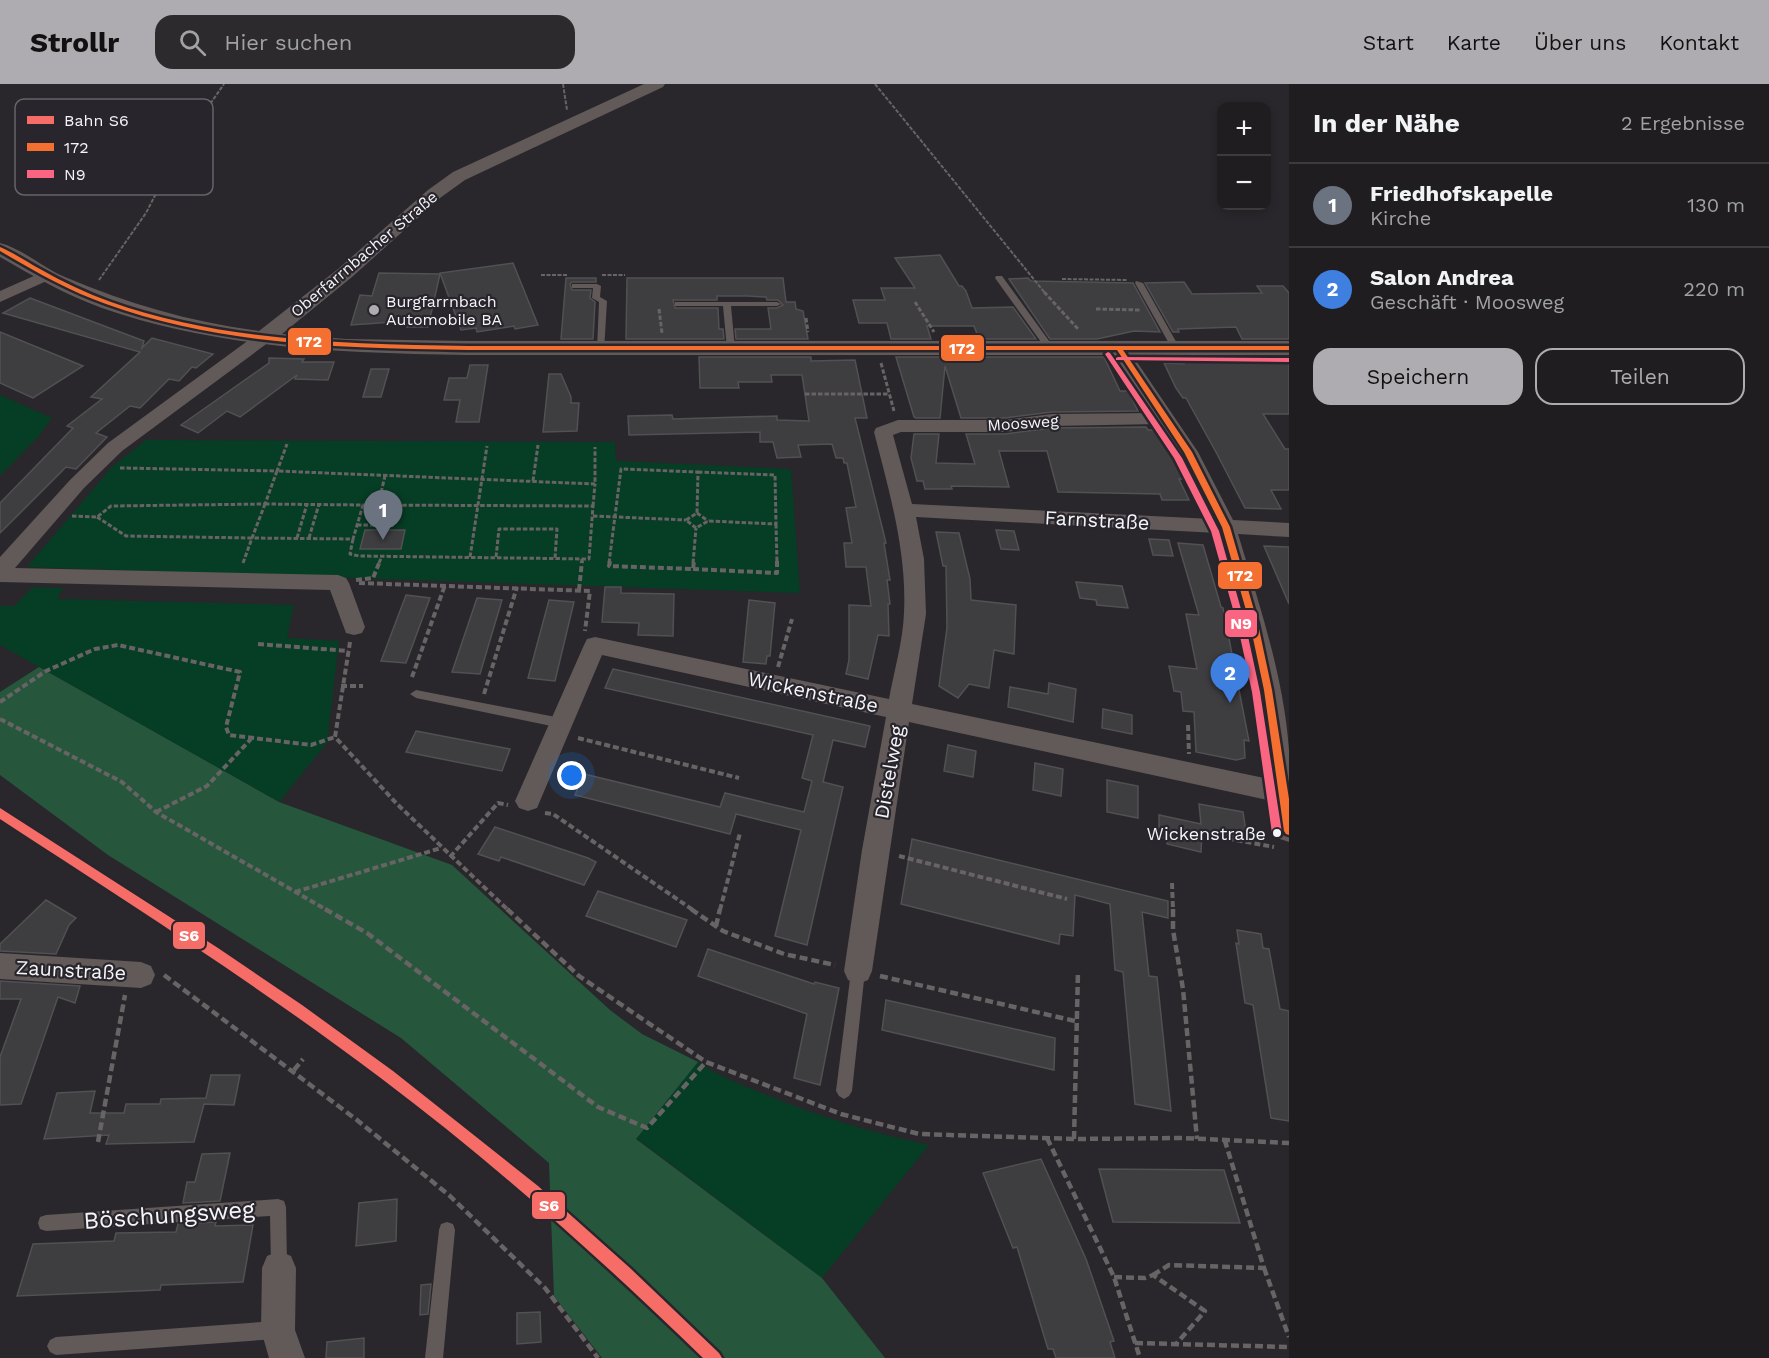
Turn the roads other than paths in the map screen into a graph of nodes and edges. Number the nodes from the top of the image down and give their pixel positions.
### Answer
1 (657, 84) edge
2 (0, 249) edge
3 (45, 276) junction
4 (999, 278) dead end
5 (1139, 283) road end
6 (575, 286) dead end
7 (0, 297) edge
8 (678, 304) dead end
9 (727, 304) junction
10 (777, 304) dead end
11 (263, 338) junction
12 (1049, 347) junction
13 (1118, 347) junction
14 (1175, 347) junction
15 (1289, 348) edge
16 (601, 349) junction
17 (731, 349) junction
18 (1165, 418) junction
19 (890, 429) joint
20 (904, 510) junction
21 (1226, 527) junction
22 (1289, 530) edge
23 (0, 573) edge
24 (354, 627) road end
25 (416, 694) dead end
26 (900, 710) junction
27 (559, 728) junction
28 (1286, 794) edge
29 (526, 806) road end
30 (1283, 839) edge
31 (0, 966) edge
32 (858, 971) joint
33 (135, 974) road end
34 (844, 1091) dead end
35 (46, 1223) dead end
36 (447, 1230) dead end
37 (279, 1268) joint
38 (283, 1344) edge
39 (56, 1346) dead end
40 (434, 1358) edge

1 - 11 street, Oberfarrnbacher Straße
2 - 3 street
3 - 7 street
3 - 11 street
4 - 12 lane
5 - 14 lane
6 - 16 lane
8 - 9 lane
9 - 10 lane
9 - 17 lane
11 - 16 street
11 - 23 street, Oberfarrnbacher Straße
12 - 13 street
12 - 17 street
13 - 14 street
13 - 18 street
14 - 15 street
16 - 17 street
18 - 19 street, Moosweg
18 - 21 street
19 - 20 street, Distelweg
20 - 21 street, Farnstraße
20 - 26 street, Distelweg
21 - 22 street, Farnstraße
21 - 28 street
23 - 24 street, Oberfarrnbacher Straße
25 - 27 lane
26 - 27 street, Wickenstraße
26 - 28 street, Wickenstraße
26 - 32 street, Distelweg
27 - 29 street
28 - 30 street
31 - 33 street, Zaunstraße
32 - 34 lane
35 - 37 lane, Böschungsweg
36 - 40 lane
37 - 38 street, Böschungsweg
38 - 39 lane, Böschungsweg

